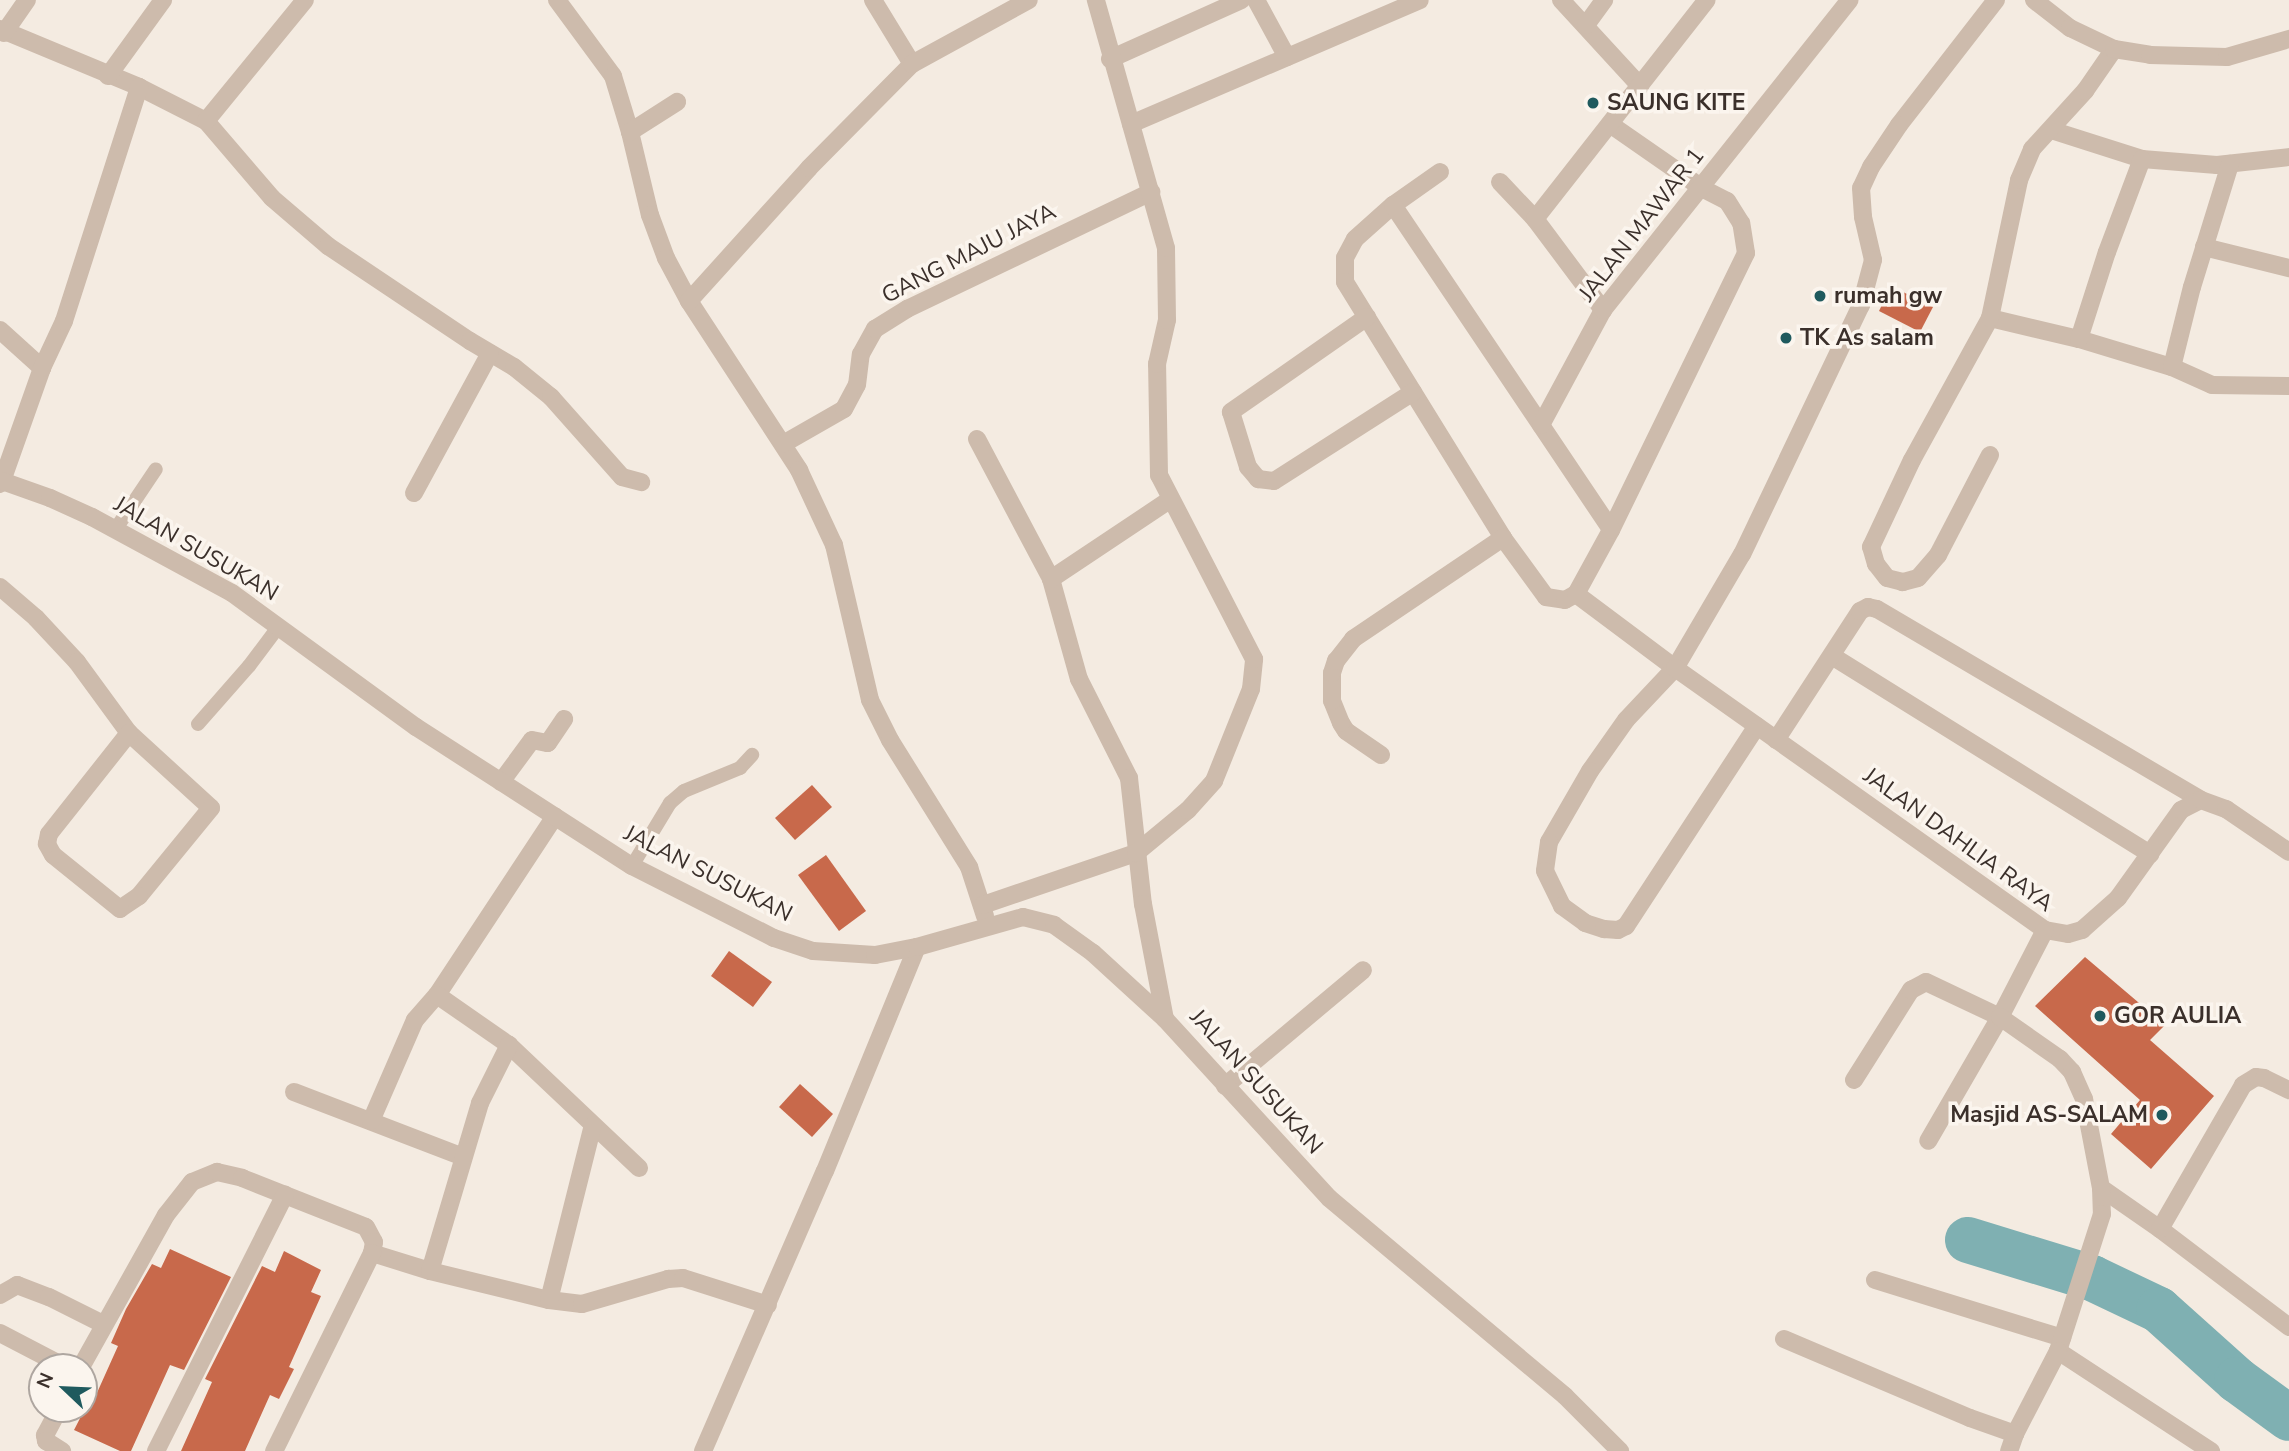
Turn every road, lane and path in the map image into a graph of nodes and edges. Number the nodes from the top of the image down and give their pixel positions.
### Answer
1 (27, 0) edge
2 (163, 0) edge
3 (305, 0) edge
4 (557, 0) edge
5 (873, 0) edge
6 (1029, 0) edge
7 (1096, 0) edge
8 (1241, 0) edge
9 (1256, 0) edge
10 (1420, 0) edge
11 (1561, 0) edge
12 (1604, 0) edge
13 (1707, 0) edge
14 (1850, 0) edge
15 (1996, 0) edge
16 (2034, 0) edge
17 (1586, 25) junction
18 (2, 31) edge
19 (2289, 39) edge
20 (2114, 50) junction
21 (1287, 57) junction
22 (1110, 59) junction
23 (912, 64) junction
24 (108, 76) junction
25 (1640, 86) junction
26 (139, 87) junction
27 (677, 102) dead end
28 (206, 121) junction
29 (1132, 124) junction
30 (1610, 124) junction
31 (2051, 130) junction
32 (630, 132) junction
33 (2289, 157) edge
34 (2142, 159) junction
35 (2231, 163) junction
36 (1440, 172) dead end
37 (1500, 182) dead end
38 (1702, 188) junction
39 (1151, 192) junction
40 (1394, 205) junction
41 (1535, 219) junction
42 (2204, 247) junction
43 (2289, 268) edge
44 (688, 301) junction
45 (1603, 310) junction
46 (1367, 317) junction
47 (1990, 318) junction
48 (0, 330) edge
49 (2079, 339) junction
50 (490, 354) junction
51 (2172, 367) junction
52 (42, 368) junction
53 (2289, 386) edge
54 (1413, 392) junction
55 (1541, 425) junction
56 (977, 439) dead end
57 (783, 443) junction
58 (1990, 455) dead end
59 (156, 469) dead end
60 (1, 482) edge
61 (641, 482) dead end
62 (414, 493) dead end
63 (1171, 499) junction
64 (115, 530) junction
65 (1611, 530) junction
66 (1503, 538) junction
67 (1051, 579) junction
68 (0, 587) edge
69 (1576, 594) junction
70 (279, 626) junction
71 (1832, 656) junction
72 (1675, 668) junction
73 (564, 719) dead end
74 (198, 724) dead end
75 (1757, 726) junction
76 (129, 733) junction
77 (1776, 740) junction
78 (752, 755) dead end
79 (1381, 755) dead end
80 (501, 782) junction
81 (2201, 800) junction
82 (555, 816) junction
83 (2289, 852) edge
84 (1136, 853) junction
85 (2150, 854) junction
86 (632, 866) junction
87 (983, 905) junction
88 (988, 926) junction
89 (2045, 930) junction
90 (918, 947) junction
91 (1363, 970) dead end
92 (438, 995) junction
93 (2000, 1017) junction
94 (1165, 1018) junction
95 (509, 1045) junction
96 (1854, 1080) dead end
97 (1225, 1086) junction
98 (2289, 1090) edge
99 (294, 1092) dead end
100 (371, 1121) junction
101 (593, 1125) junction
102 (1928, 1140) dead end
103 (463, 1157) junction
104 (639, 1168) dead end
105 (2101, 1188) junction
106 (285, 1195) junction
107 (2160, 1229) junction
108 (372, 1253) junction
109 (430, 1271) junction
110 (1875, 1280) dead end
111 (0, 1295) edge
112 (549, 1300) junction
113 (768, 1305) junction
114 (103, 1324) junction
115 (2289, 1327) edge
116 (0, 1333) edge
117 (1784, 1339) dead end
118 (2060, 1345) junction
119 (38, 1353) edge
120 (88, 1353) edge
121 (52, 1423) edge
122 (2012, 1442) edge
123 (62, 1451) edge
124 (156, 1451) edge
125 (274, 1451) edge
126 (703, 1451) edge
127 (1620, 1451) edge
128 (2211, 1451) edge

1 - 18 street
2 - 24 street
3 - 28 street
4 - 32 street
5 - 23 street
6 - 23 street
7 - 22 street
8 - 22 street
9 - 21 street
10 - 21 street
11 - 17 street
12 - 17 street
13 - 25 street
14 - 38 street, JALAN MAWAR 1
15 - 72 street
16 - 20 street
17 - 25 street
18 - 24 street
19 - 20 street
20 - 31 street
21 - 29 street
22 - 29 street
23 - 44 street
24 - 26 street
25 - 30 street
26 - 28 street
26 - 52 street
27 - 32 street
28 - 50 street
29 - 39 street
30 - 38 street
30 - 41 street
31 - 34 street
31 - 47 street
32 - 44 street
33 - 35 street
34 - 35 street
34 - 49 street
35 - 42 street
36 - 40 street
37 - 41 street
38 - 45 street, JALAN MAWAR 1
38 - 65 street
39 - 57 street, GANG MAJU JAYA
39 - 63 street
40 - 46 street
40 - 55 street
41 - 45 street
42 - 43 street
42 - 51 street
44 - 57 street
45 - 55 street, JALAN MAWAR 1
46 - 54 street
46 - 54 street
47 - 49 street
47 - 58 street
48 - 52 street
49 - 51 street
50 - 61 street
50 - 62 street
51 - 53 street
52 - 60 street
54 - 66 street
55 - 65 street
56 - 67 street
57 - 87 street
59 - 64 lane
60 - 64 street, JALAN SUSUKAN
63 - 67 street
63 - 84 street
64 - 70 street, JALAN SUSUKAN
65 - 69 street
66 - 69 street
66 - 79 street
67 - 84 street
68 - 76 street
69 - 72 street, JALAN DAHLIA RAYA
70 - 74 lane
70 - 80 street, JALAN SUSUKAN
71 - 77 street
71 - 81 street
71 - 85 street
72 - 75 street, JALAN DAHLIA RAYA
72 - 75 street
73 - 80 street
75 - 77 street, JALAN DAHLIA RAYA
76 - 76 street
77 - 89 street, JALAN DAHLIA RAYA
78 - 86 lane
80 - 82 street, JALAN SUSUKAN
81 - 83 street
81 - 85 street
82 - 86 street, JALAN SUSUKAN
82 - 92 street
84 - 87 street
84 - 94 street
85 - 89 street
86 - 90 street, JALAN SUSUKAN
87 - 88 street
88 - 90 street, JALAN SUSUKAN
88 - 94 street, JALAN SUSUKAN
89 - 93 street, JALAN DAHLIA RAYA
90 - 113 street
91 - 97 street
92 - 95 street
92 - 100 street
93 - 96 street
93 - 102 street, JALAN DAHLIA RAYA
93 - 105 street
94 - 97 street, JALAN SUSUKAN
95 - 101 street
95 - 103 street
97 - 127 street, JALAN SUSUKAN
98 - 107 street
99 - 100 street
100 - 103 street
101 - 104 street
101 - 112 street
103 - 109 street
105 - 107 street
105 - 118 street
106 - 108 street
106 - 114 street
106 - 124 street
107 - 115 street
108 - 109 street
108 - 125 street
109 - 112 street
110 - 118 street
111 - 114 street
112 - 113 street
113 - 126 street
114 - 120 street
116 - 119 street
117 - 122 street
118 - 122 street
118 - 128 street
121 - 123 street

